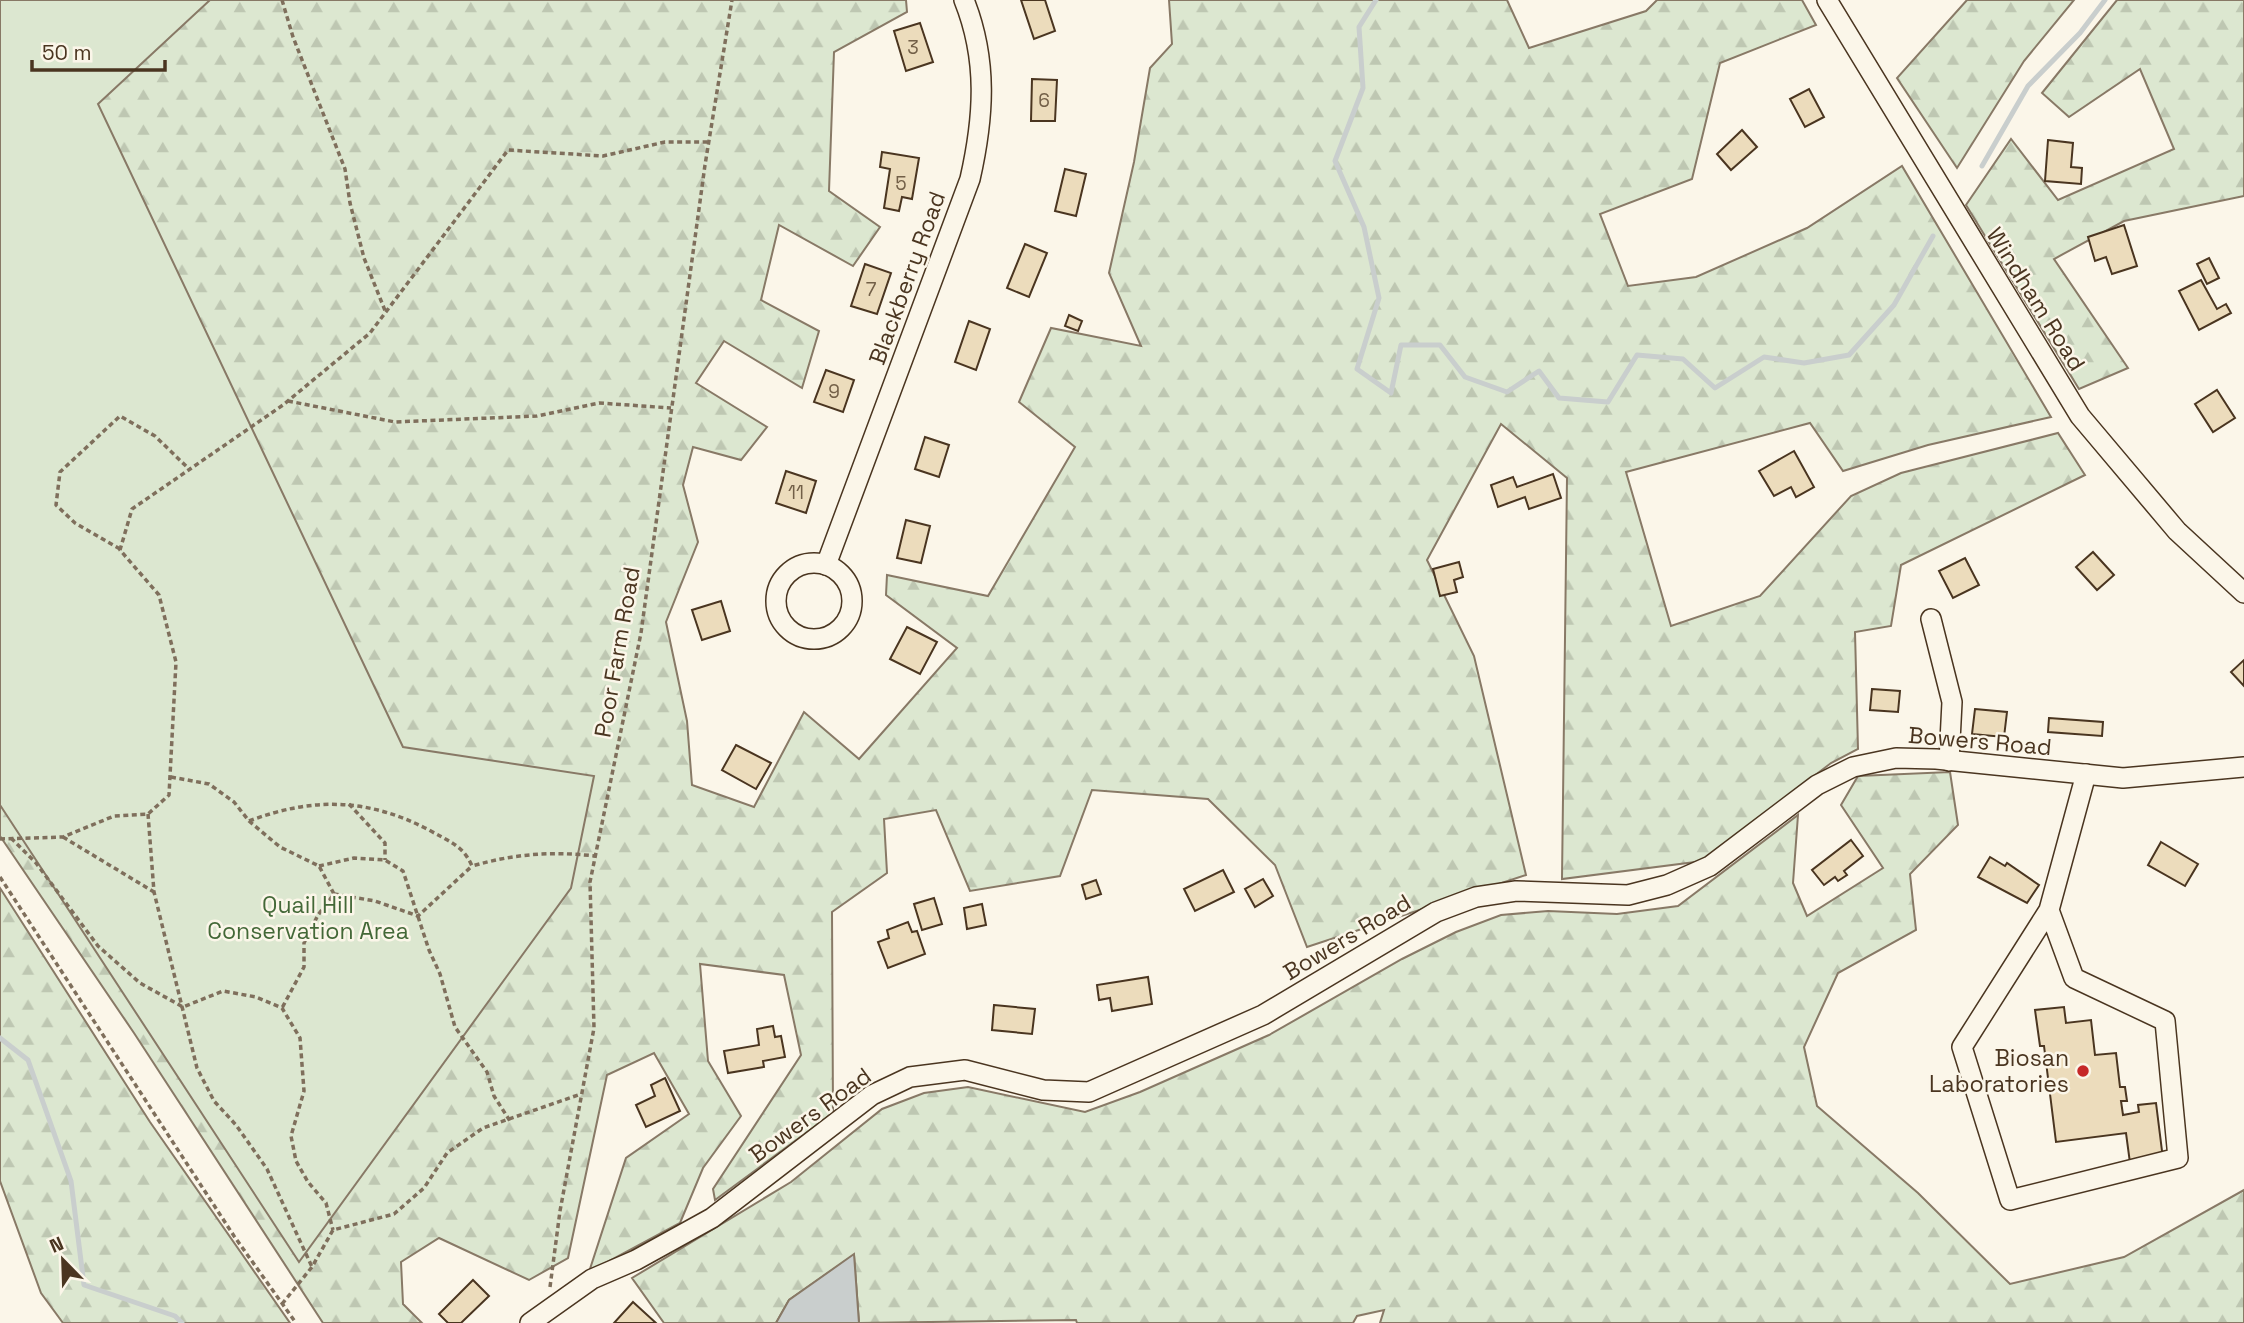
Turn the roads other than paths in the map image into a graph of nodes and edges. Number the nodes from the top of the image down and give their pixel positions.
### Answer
1 (964, 0) edge
2 (1827, 0) edge
3 (826, 565) dead end
4 (2244, 593) edge
5 (1931, 619) dead end
6 (1949, 761) junction
7 (2244, 767) edge
8 (2086, 774) junction
9 (2049, 910) junction
10 (530, 1323) edge

1 - 3 street, Blackberry Road
2 - 4 street, Windham Road
5 - 6 street
6 - 8 street, Bowers Road
6 - 10 street, Bowers Road
7 - 8 street, Bowers Road
8 - 9 street
9 - 9 street

